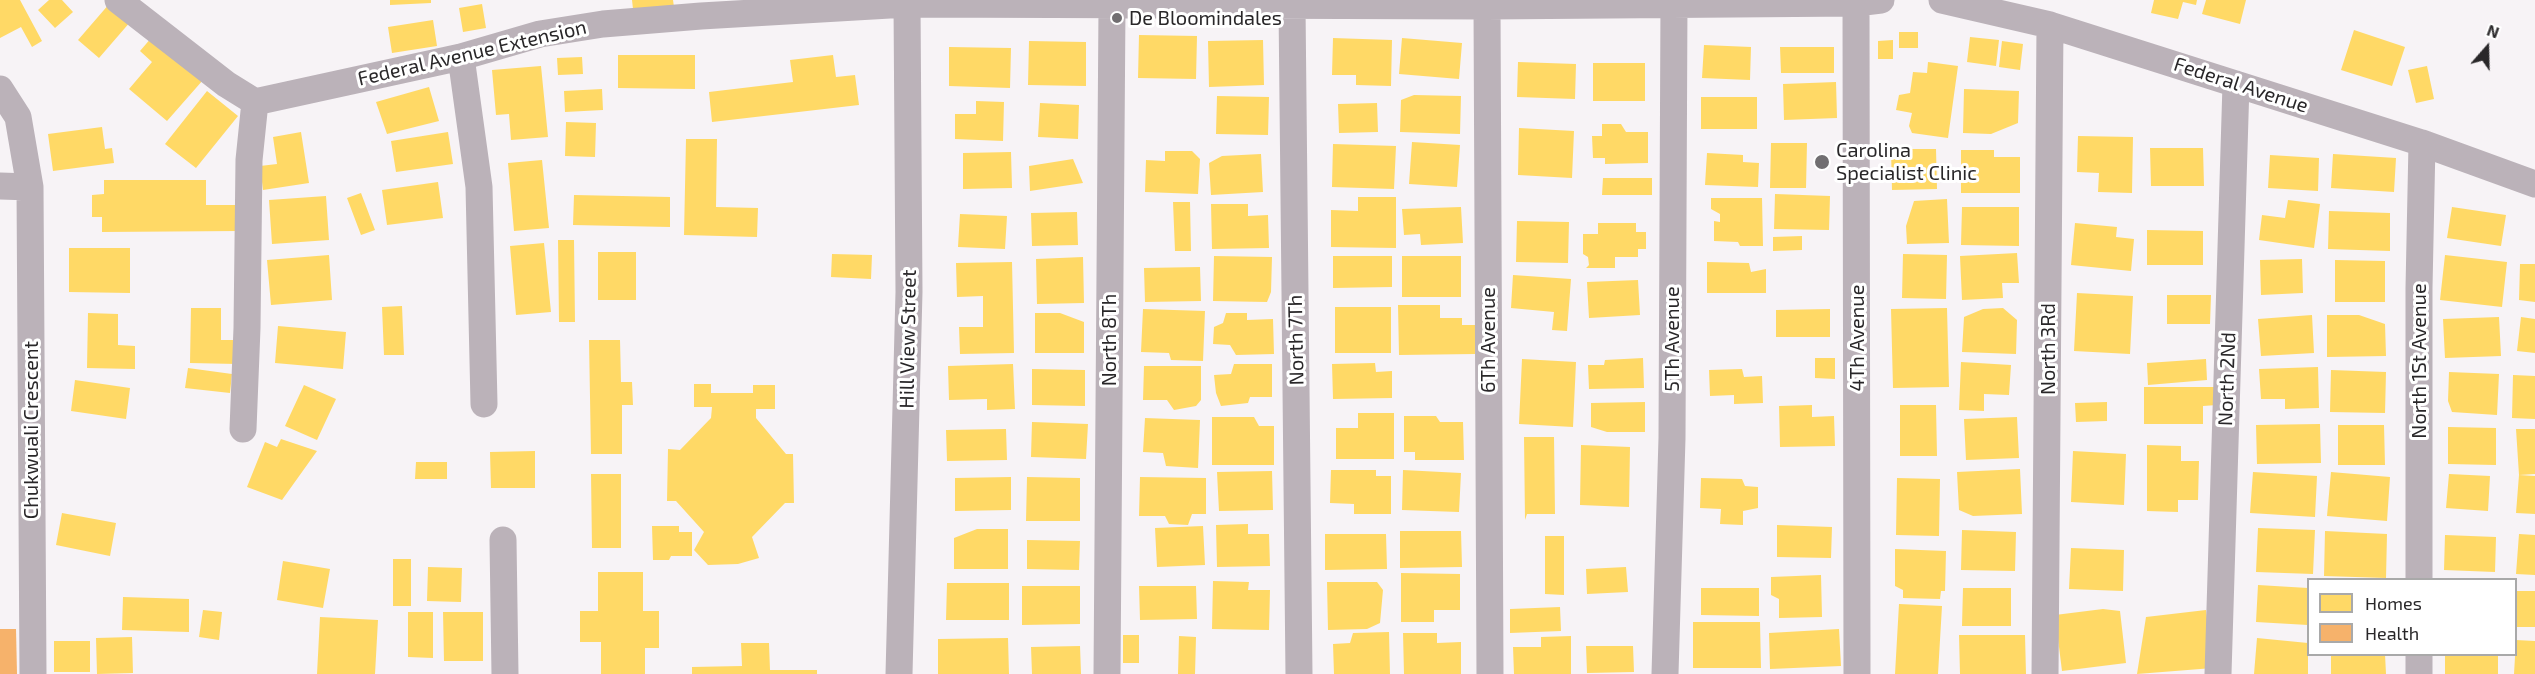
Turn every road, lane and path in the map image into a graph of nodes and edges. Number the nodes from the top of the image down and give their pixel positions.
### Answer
1 (118, 0) edge
2 (1942, 0) edge
3 (1869, 1) edge
4 (1674, 2) edge
5 (907, 4) junction
6 (1292, 6) junction
7 (1487, 6) junction
8 (1112, 7) junction
9 (2050, 25) junction
10 (462, 57) junction
11 (2236, 84) junction
12 (0, 89) edge
13 (255, 102) junction
14 (2422, 144) junction
15 (2535, 184) edge
16 (0, 186) edge
17 (30, 187) junction
18 (484, 404) dead end
19 (243, 429) dead end
20 (503, 540) dead end
21 (2419, 578) edge
22 (2419, 656) edge
23 (33, 674) edge
24 (505, 674) edge
25 (899, 674) edge
26 (1107, 674) edge
27 (1299, 674) edge
28 (1490, 674) edge
29 (1665, 674) edge
30 (1857, 674) edge
31 (2045, 674) edge
32 (2217, 674) edge
33 (2419, 674) edge

1 - 13 street
2 - 9 street, Federal Avenue
3 - 4 street
3 - 30 street, 4Th Avenue
4 - 7 street
4 - 29 street, 5Th Avenue
5 - 8 street
5 - 10 street, Federal Avenue Extension
5 - 25 street, Hill View Street
6 - 7 street
6 - 8 street
6 - 27 street, North 7Th
7 - 28 street, 6Th Avenue
8 - 26 street, North 8Th
9 - 11 street, Federal Avenue
9 - 31 street, North 3Rd
10 - 13 street, Federal Avenue Extension
10 - 18 street
11 - 14 street, Federal Avenue
11 - 32 street, North 2Nd
12 - 17 street, Chukwuali Crescent
13 - 19 street
14 - 15 street, Federal Avenue
14 - 21 street, North 1St Avenue
16 - 17 street
17 - 23 street, Chukwuali Crescent
20 - 24 street
22 - 33 street

